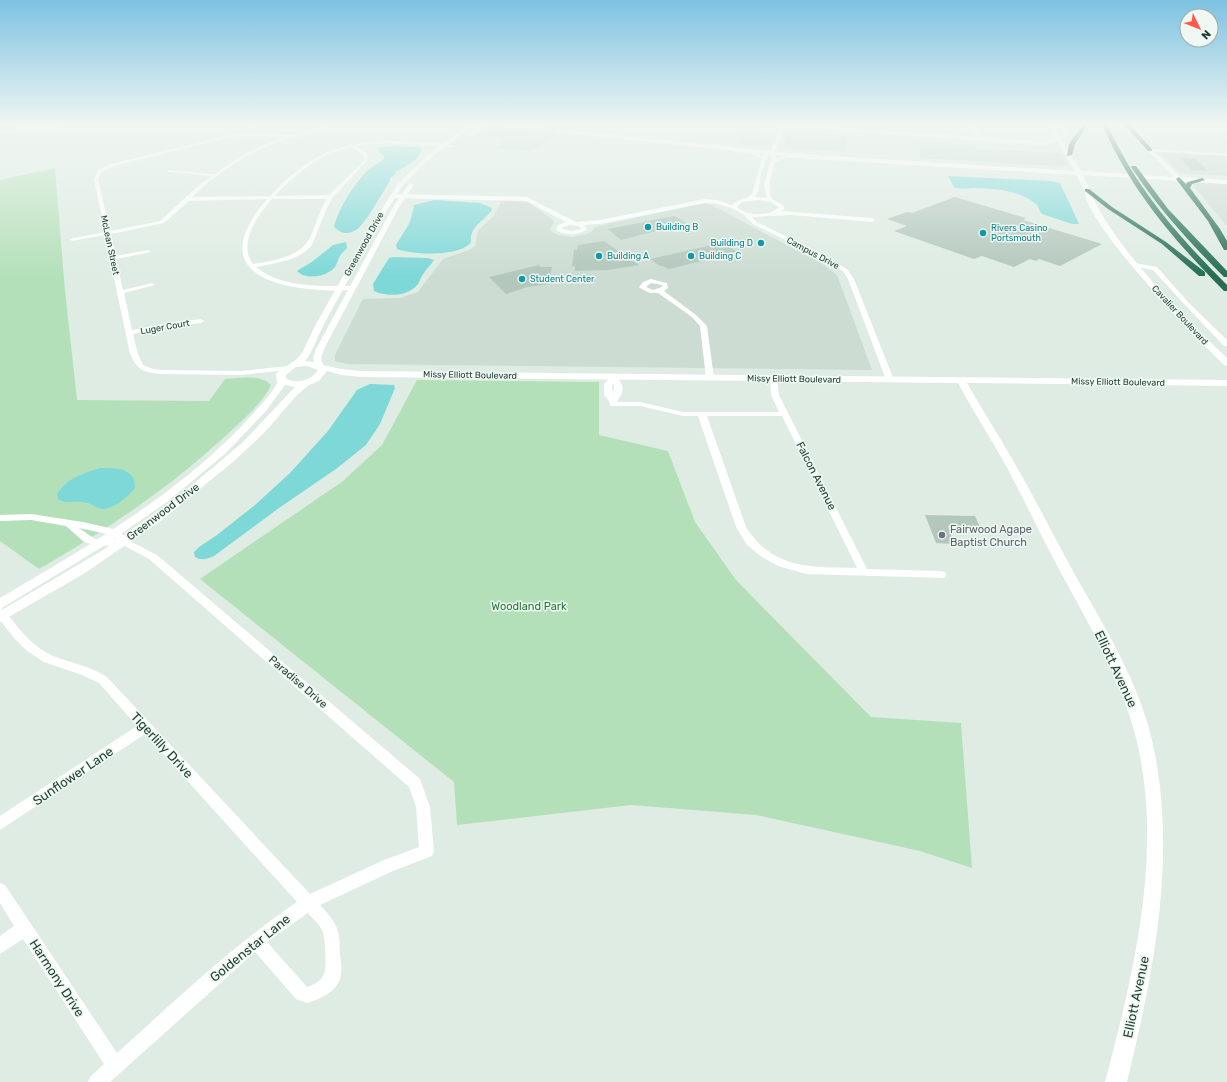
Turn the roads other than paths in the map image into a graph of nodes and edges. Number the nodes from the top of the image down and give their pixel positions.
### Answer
1 (98, 174) edge
2 (209, 174) edge
3 (294, 174) edge
4 (351, 174) edge
5 (410, 174) edge
6 (420, 174) edge
7 (759, 174) edge
8 (769, 174) edge
9 (1080, 174) edge
10 (1130, 174) edge
11 (1136, 174) edge
12 (1140, 174) edge
13 (1174, 174) edge
14 (215, 175) joint
15 (1177, 177) junction
16 (1227, 178) edge
17 (1202, 180) junction
18 (1227, 182) edge
19 (1187, 188) junction
20 (1087, 190) junction
21 (392, 196) junction
22 (402, 196) junction
23 (330, 197) junction
24 (270, 198) junction
25 (751, 198) junction
26 (186, 199) junction
27 (741, 200) junction
28 (770, 200) junction
29 (778, 203) junction
30 (685, 205) junction
31 (785, 205) dead end
32 (734, 207) junction
33 (792, 207) dead end
34 (776, 213) junction
35 (746, 214) junction
36 (766, 215) junction
37 (554, 216) junction
38 (600, 222) junction
39 (575, 224) junction
40 (562, 225) junction
41 (764, 227) junction
42 (584, 229) junction
43 (108, 233) junction
44 (72, 239) dead end
45 (1227, 248) edge
46 (148, 252) dead end
47 (113, 258) junction
48 (1135, 265) junction
49 (252, 266) junction
50 (1227, 275) edge
51 (152, 286) dead end
52 (339, 288) junction
53 (352, 288) junction
54 (1227, 289) edge
55 (660, 291) dead end
56 (121, 292) junction
57 (1227, 294) edge
58 (201, 321) dead end
59 (130, 333) junction
60 (1227, 344) edge
61 (1227, 363) edge
62 (291, 366) junction
63 (320, 367) junction
64 (241, 372) junction
65 (361, 374) junction
66 (613, 378) junction
67 (710, 378) junction
68 (773, 378) junction
69 (282, 380) junction
70 (890, 380) junction
71 (961, 380) junction
72 (310, 381) junction
73 (1227, 383) edge
74 (785, 414) junction
75 (702, 415) junction
76 (0, 518) edge
77 (68, 524) junction
78 (115, 532) junction
79 (124, 542) junction
80 (97, 544) junction
81 (864, 572) junction
82 (941, 575) dead end
83 (1, 612) edge
84 (146, 727) junction
85 (0, 824) edge
86 (426, 851) joint
87 (0, 890) edge
88 (308, 903) junction
89 (24, 928) junction
90 (256, 941) junction
91 (0, 946) edge
92 (115, 1066) junction
93 (97, 1082) edge
94 (1116, 1082) edge

1 - 43 street, McLean Street
2 - 14 street
3 - 24 street
4 - 23 street
5 - 21 street, Greenwood Drive
6 - 22 street, Greenwood Drive
7 - 25 street
8 - 28 street
9 - 20 street, Cavalier Boulevard
10 - 54 highway
11 - 15 street
12 - 50 highway
13 - 15 street
14 - 26 street
15 - 16 street
15 - 17 street
15 - 19 highway
17 - 18 street
17 - 19 highway
19 - 45 highway
20 - 48 street, Cavalier Boulevard
20 - 57 highway
21 - 22 street
21 - 52 street, Greenwood Drive
22 - 37 street
22 - 53 street, Greenwood Drive
23 - 24 street
23 - 49 street
24 - 26 street
24 - 49 street
25 - 27 street
25 - 28 street
26 - 43 street
27 - 30 street
27 - 32 street
28 - 29 street
29 - 31 street
29 - 34 street
30 - 32 street, Campus Drive
30 - 38 street
32 - 35 street, Campus Drive
33 - 34 street
34 - 36 street
35 - 36 street
35 - 41 street, Campus Drive
36 - 41 street
37 - 39 street
37 - 40 street
38 - 39 street
38 - 42 street
39 - 40 street
39 - 42 street
40 - 42 street
41 - 70 street, Campus Drive
43 - 44 street
43 - 47 street, McLean Street
46 - 47 street
47 - 56 street, McLean Street
48 - 60 street, Cavalier Boulevard
48 - 61 street, Cavalier Boulevard
49 - 52 street
51 - 56 street
52 - 53 street
52 - 62 street, Greenwood Drive
53 - 63 street, Greenwood Drive
55 - 67 street
56 - 59 street, McLean Street
58 - 59 street, Luger Court
59 - 64 street, McLean Street
62 - 63 street, Missy Elliott Boulevard
62 - 64 street, McLean Street
62 - 69 street, Greenwood Drive
63 - 65 street, Missy Elliott Boulevard
63 - 72 street, Greenwood Drive
64 - 69 street, McLean Street
65 - 66 street, Missy Elliott Boulevard
65 - 72 street, Missy Elliott Boulevard
66 - 67 street, Missy Elliott Boulevard
66 - 75 street
67 - 68 street, Missy Elliott Boulevard
68 - 70 street, Missy Elliott Boulevard
68 - 74 street, Falcon Avenue
69 - 72 street, Missy Elliott Boulevard
69 - 78 street, Greenwood Drive
70 - 71 street, Missy Elliott Boulevard
71 - 73 street, Missy Elliott Boulevard
71 - 94 street, Elliott Avenue
72 - 79 street, Greenwood Drive
74 - 75 street
74 - 81 street, Falcon Avenue
75 - 81 street
76 - 77 street
77 - 78 street
77 - 80 street
78 - 79 street
78 - 80 street, Greenwood Drive
79 - 80 street
79 - 83 street, Greenwood Drive
79 - 86 street, Paradise Drive
80 - 83 street, Greenwood Drive
81 - 82 street
83 - 84 street, Tigerlilly Drive
84 - 85 street, Sunflower Lane
84 - 88 street, Tigerlilly Drive
86 - 88 street, Goldenstar Lane
87 - 89 street, Harmony Drive
88 - 90 street, Goldenstar Lane
88 - 90 street, Tigerlilly Drive
89 - 91 street
89 - 92 street, Harmony Drive
90 - 92 street, Goldenstar Lane
92 - 93 street, Goldenstar Lane

